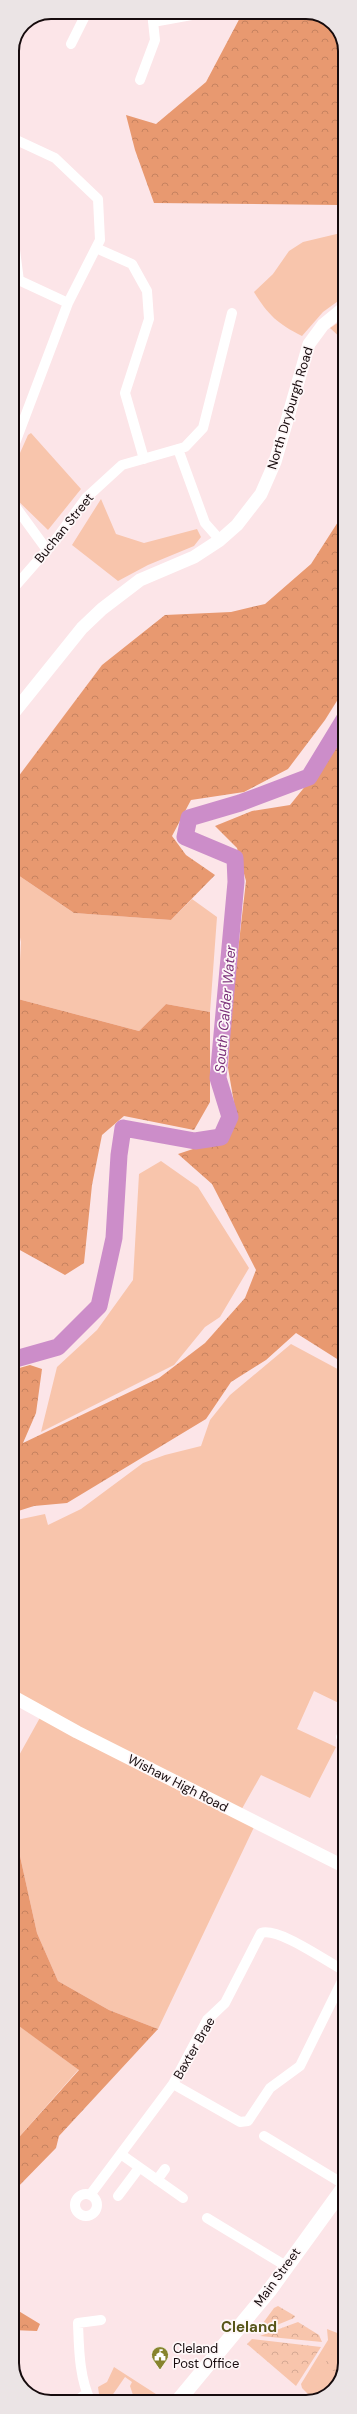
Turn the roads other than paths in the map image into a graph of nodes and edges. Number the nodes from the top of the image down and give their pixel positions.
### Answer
1 (84, 19) edge
2 (152, 19) edge
3 (71, 44) dead end
4 (140, 80) dead end
5 (19, 141) edge
6 (96, 248) junction
7 (19, 280) edge
8 (68, 302) junction
9 (338, 312) edge
10 (232, 313) dead end
11 (19, 432) edge
12 (178, 449) junction
13 (144, 459) junction
14 (19, 511) edge
15 (220, 540) junction
16 (48, 550) junction
17 (19, 582) edge
18 (19, 706) edge
19 (19, 1700) edge
20 (338, 1862) edge
21 (338, 1967) edge
22 (338, 1990) edge
23 (173, 2084) junction
24 (264, 2136) dead end
25 (122, 2155) junction
26 (139, 2168) junction
27 (165, 2169) dead end
28 (157, 2180) junction
29 (338, 2182) edge
30 (90, 2195) dead end
31 (338, 2195) edge
32 (118, 2196) dead end
33 (182, 2198) dead end
34 (207, 2218) dead end
35 (286, 2266) junction
36 (101, 2320) dead end
37 (88, 2395) edge
38 (183, 2395) edge

1 - 3 street
2 - 4 street
5 - 6 street
6 - 8 street
6 - 13 street
7 - 8 street
8 - 11 street
9 - 15 street, North Dryburgh Road
10 - 12 street, Buchan Street
12 - 13 street, Buchan Street
12 - 15 street
13 - 16 street, Buchan Street
14 - 16 street
15 - 18 street, North Dryburgh Road
16 - 17 street, Buchan Street
19 - 20 street, Wishaw High Road
21 - 23 street, Baxter Brae
22 - 23 street
23 - 25 street, Baxter Brae
24 - 29 street
25 - 26 street
25 - 30 street, Baxter Brae
26 - 28 street
26 - 32 street
27 - 28 street
28 - 33 street
31 - 35 main road, Main Street
34 - 35 street
35 - 38 main road, Main Street
36 - 37 street

